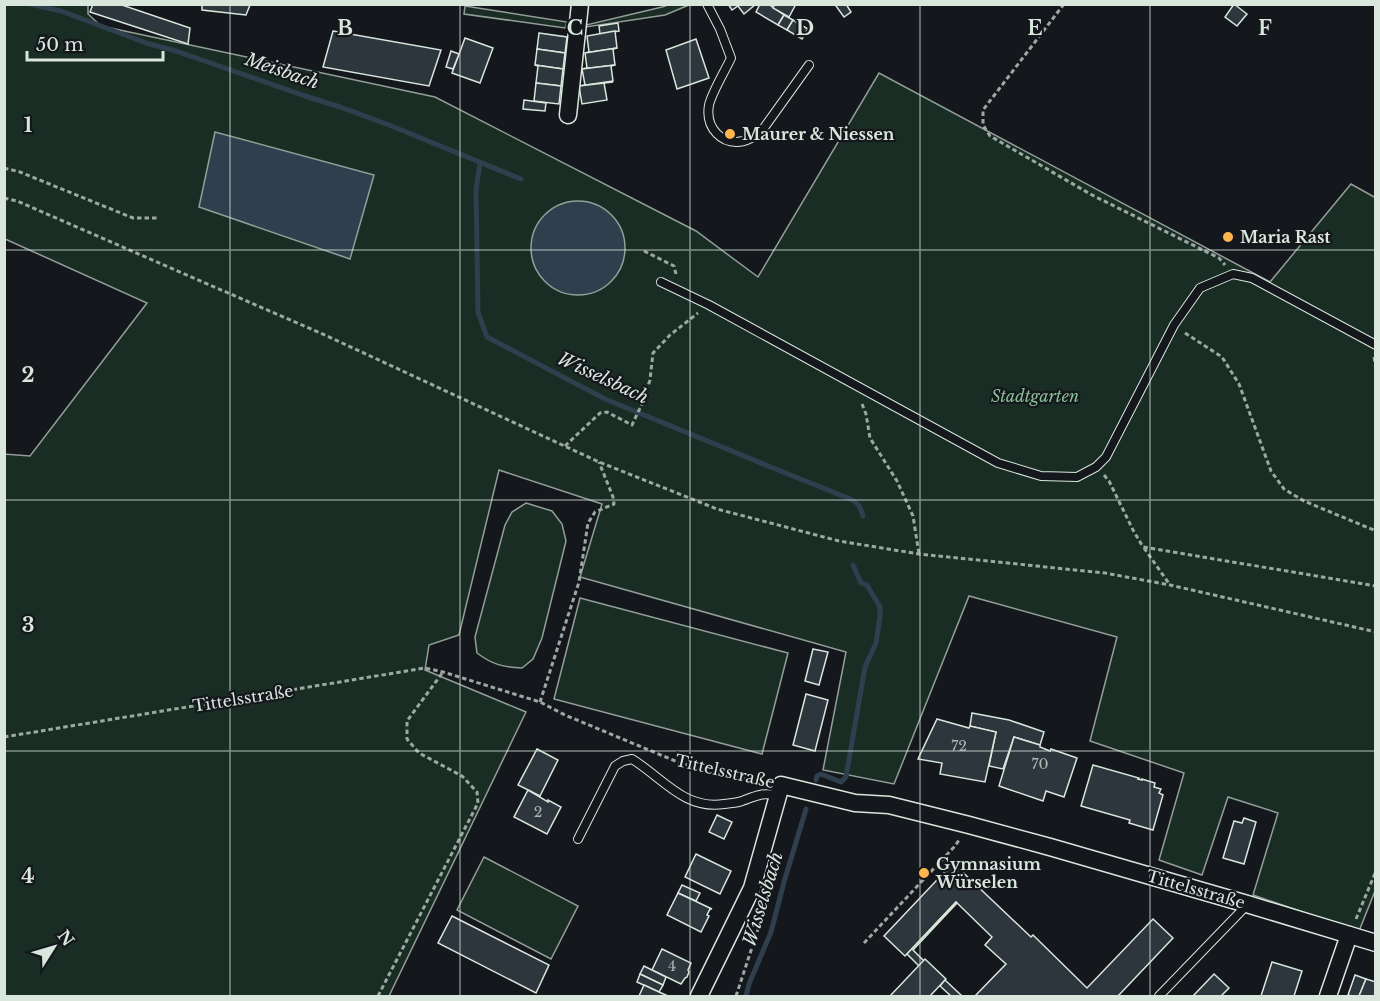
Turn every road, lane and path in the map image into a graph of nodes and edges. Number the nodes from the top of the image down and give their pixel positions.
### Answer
1 (580, 4) edge
2 (707, 4) edge
3 (1064, 4) edge
4 (809, 65) dead end
5 (568, 115) dead end
6 (4, 168) edge
7 (4, 198) edge
8 (158, 218) dead end
9 (644, 251) dead end
10 (1233, 274) junction
11 (661, 282) dead end
12 (680, 290) junction
13 (709, 305) junction
14 (1174, 325) junction
15 (1376, 345) edge
16 (853, 384) junction
17 (565, 446) junction
18 (599, 462) junction
19 (1096, 467) junction
20 (1376, 531) edge
21 (1143, 547) junction
22 (919, 554) junction
23 (1170, 585) junction
24 (1376, 586) edge
25 (1376, 632) edge
26 (443, 672) junction
27 (540, 702) junction
28 (4, 737) edge
29 (780, 790) junction
30 (969, 825) junction
31 (578, 838) dead end
32 (1376, 871) edge
33 (1248, 904) junction
34 (1349, 935) junction
35 (864, 943) dead end
36 (1376, 943) edge
37 (378, 996) edge
38 (699, 996) edge
39 (1159, 996) edge
40 (1328, 996) edge

1 - 5 street
2 - 4 lane
3 - 10 path
6 - 8 path
7 - 17 path
9 - 12 path
10 - 14 lane
10 - 15 lane
11 - 12 lane
12 - 13 lane
13 - 16 lane
13 - 17 path
14 - 19 lane
14 - 20 path
16 - 19 lane
16 - 22 path
17 - 18 path
18 - 22 path
18 - 27 path
19 - 21 path
21 - 23 path
21 - 24 path
22 - 23 path
23 - 25 path
26 - 27 path, Tittelsstraße
26 - 28 path, Tittelsstraße
26 - 37 path
27 - 29 path, Tittelsstraße
29 - 30 street, Tittelsstraße
29 - 31 lane
29 - 38 street
30 - 33 street, Tittelsstraße
30 - 35 path
32 - 34 path
33 - 34 street, Tittelsstraße
33 - 39 lane
34 - 36 street, Tittelsstraße
34 - 40 street

